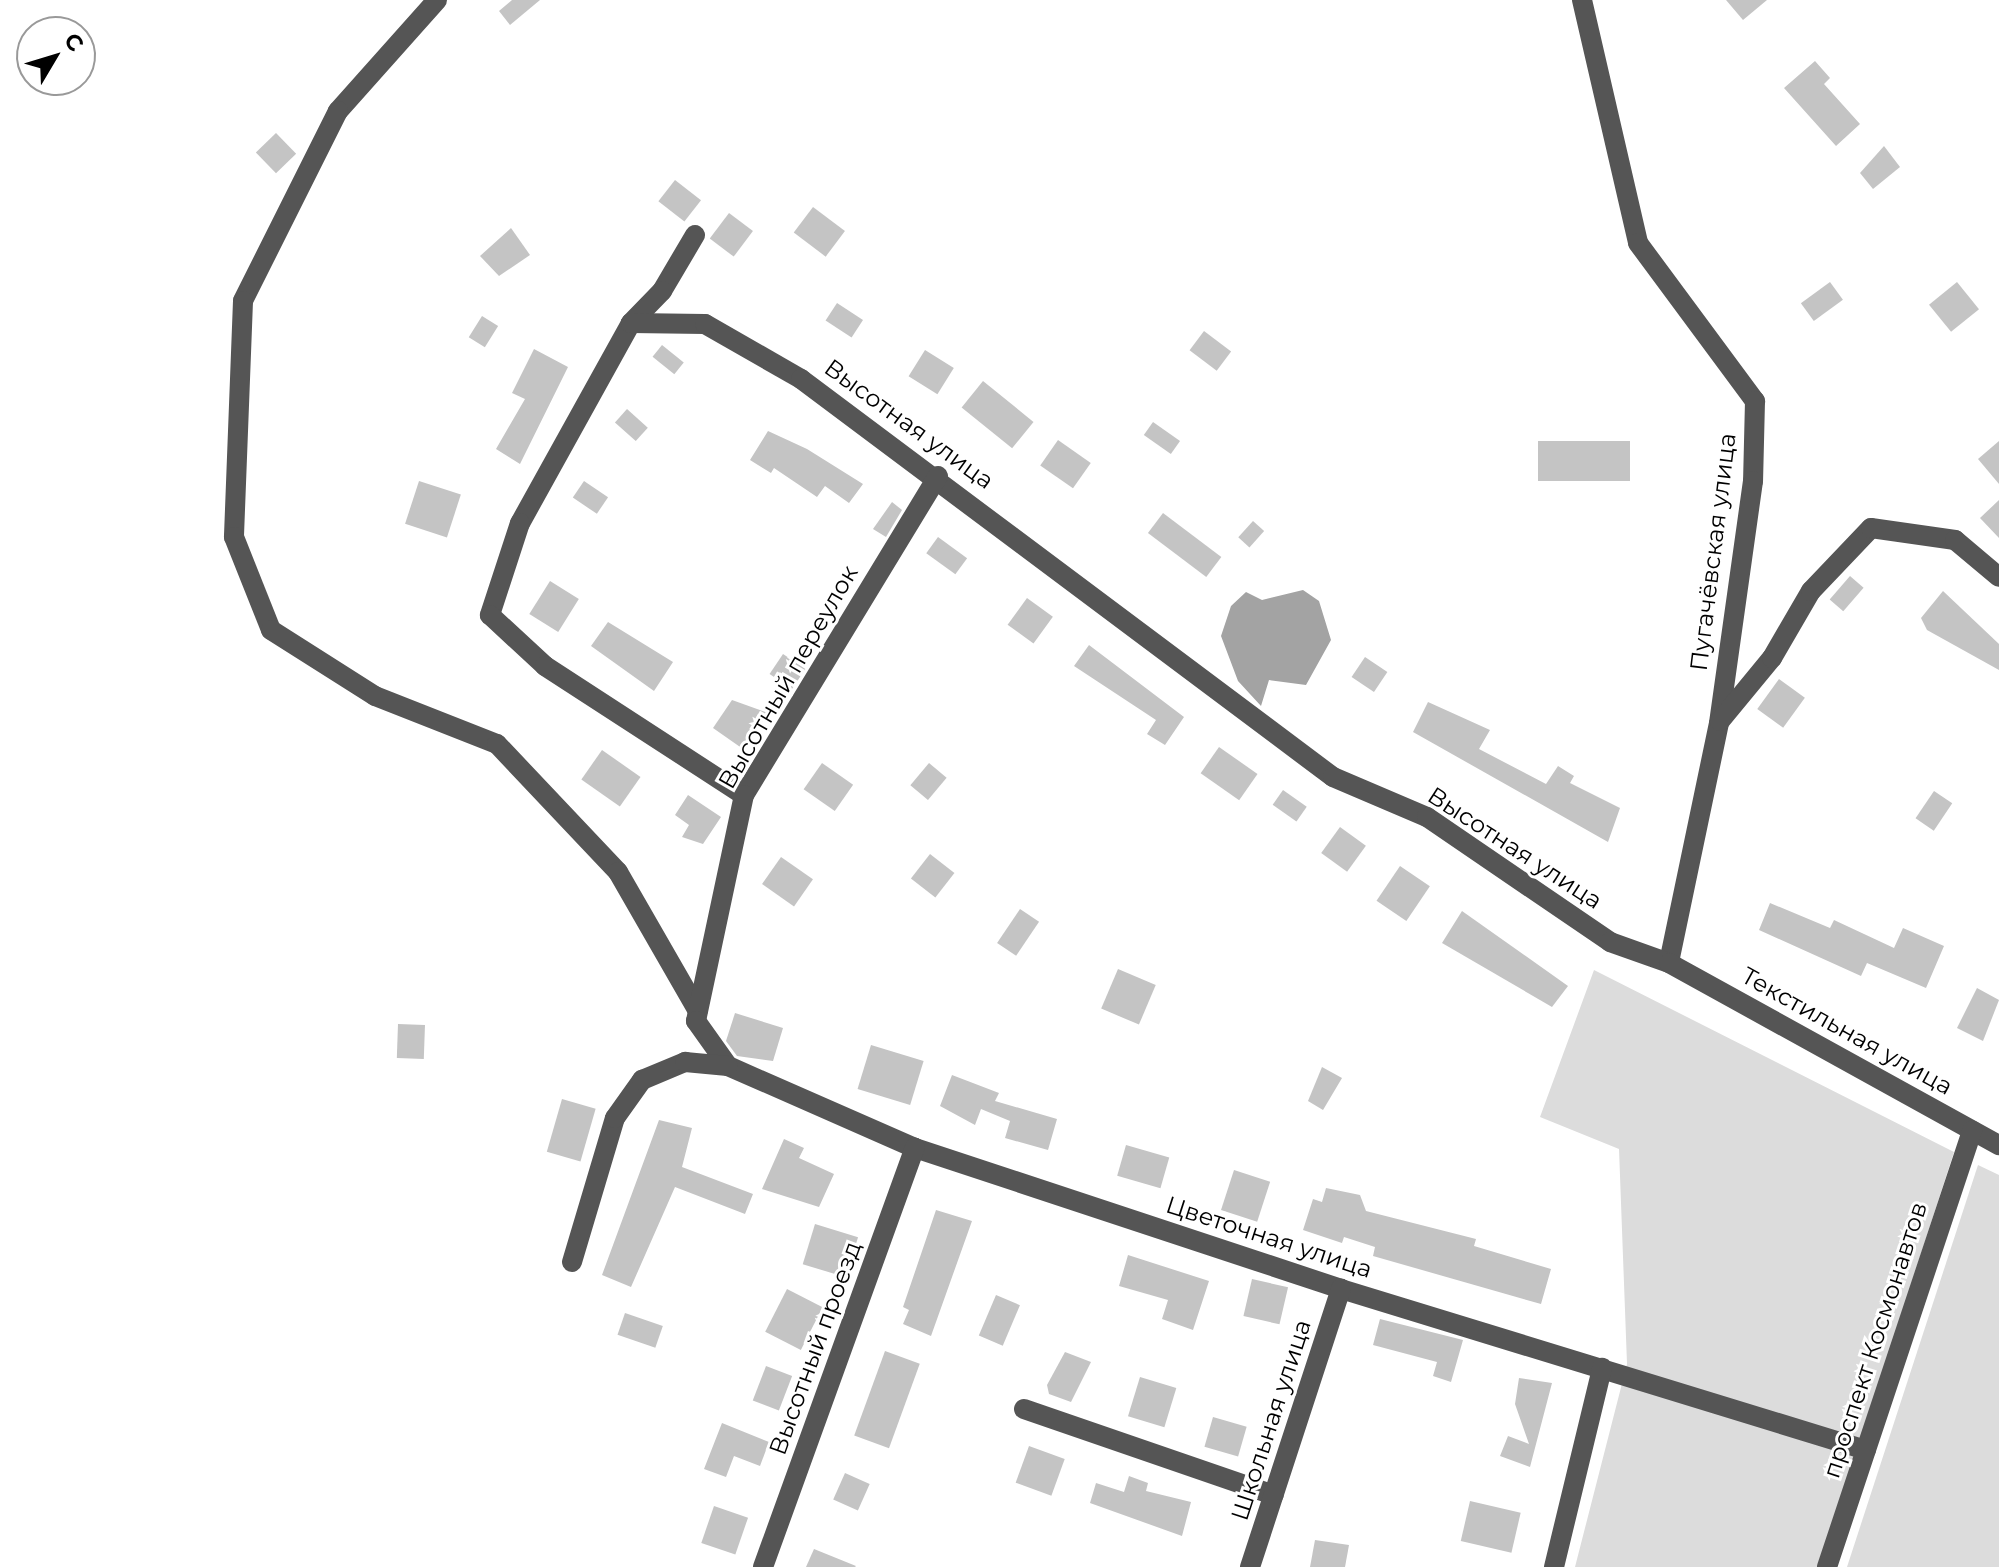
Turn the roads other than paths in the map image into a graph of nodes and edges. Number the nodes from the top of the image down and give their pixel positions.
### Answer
1 (437, 0) edge
2 (1582, 0) edge
3 (695, 235) dead end
4 (631, 323) junction
5 (938, 476) junction
6 (1999, 577) edge
7 (1719, 723) junction
8 (744, 795) junction
9 (1669, 963) junction
10 (698, 1011) junction
11 (728, 1066) junction
12 (1972, 1130) junction
13 (1999, 1145) edge
14 (915, 1148) junction
15 (572, 1262) dead end
16 (1341, 1289) junction
17 (1602, 1368) junction
18 (1024, 1409) dead end
19 (1866, 1450) junction
20 (1274, 1495) junction
21 (763, 1567) edge
22 (1250, 1567) edge
23 (1554, 1567) edge
24 (1827, 1567) edge

1 - 10 street
2 - 7 street, Пугачёвская улица
3 - 4 street
4 - 5 street, Высотная улица
4 - 8 street
5 - 8 street, Высотный переулок
5 - 9 street, Высотная улица
6 - 7 street, Пугачёвская улица
7 - 9 street, Пугачёвская улица
8 - 10 street, Высотный переулок
9 - 12 street, Текстильная улица
10 - 11 street
11 - 14 street, Цветочная улица
11 - 15 street
12 - 13 street, Текстильная улица
12 - 19 street, проспект Космонавтов
14 - 16 street, Цветочная улица
14 - 21 street, Высотный проезд
16 - 17 street, Цветочная улица
16 - 20 street, Школьная улица
17 - 19 street, Цветочная улица
17 - 23 street
18 - 20 street
19 - 24 street, проспект Космонавтов
20 - 22 street, Школьная улица

